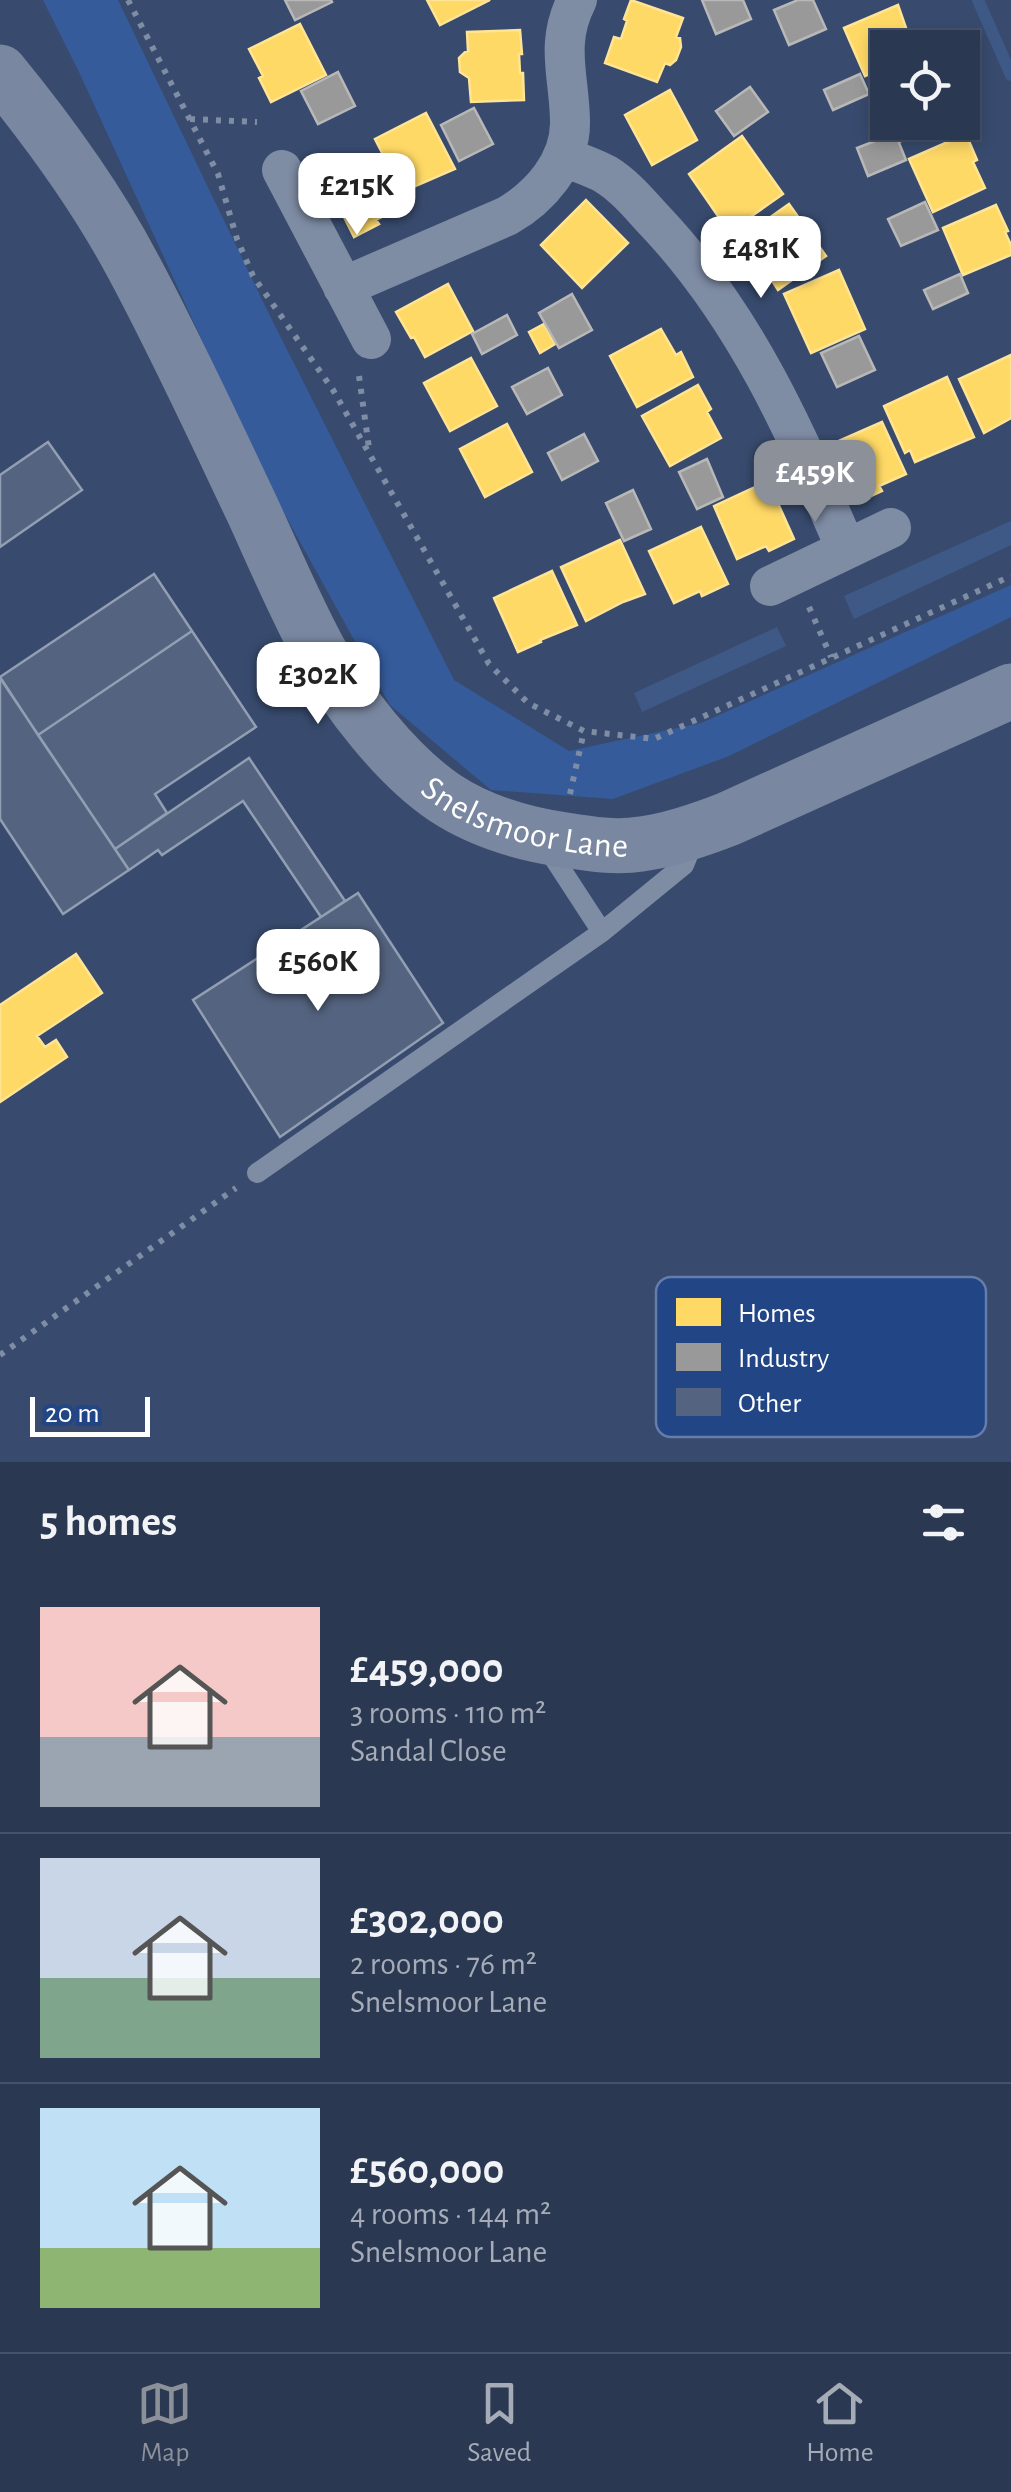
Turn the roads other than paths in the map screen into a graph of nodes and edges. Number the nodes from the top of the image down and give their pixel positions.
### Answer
1 (577, 0) edge
2 (0, 72) edge
3 (563, 157) junction
4 (282, 170) dead end
5 (344, 287) junction
6 (364, 354) road end
7 (891, 528) dead end
8 (846, 549) junction
9 (782, 580) road end
10 (1011, 691) edge
11 (697, 831) junction
12 (550, 838) junction
13 (602, 932) junction
14 (257, 1173) road end

1 - 3 street
2 - 12 street, Snelsmoor Lane
3 - 5 street
3 - 8 street
4 - 5 street
5 - 6 street
7 - 8 street
8 - 9 street
10 - 11 street, Snelsmoor Lane
11 - 12 street, Snelsmoor Lane
11 - 13 lane
12 - 13 lane
13 - 14 lane

